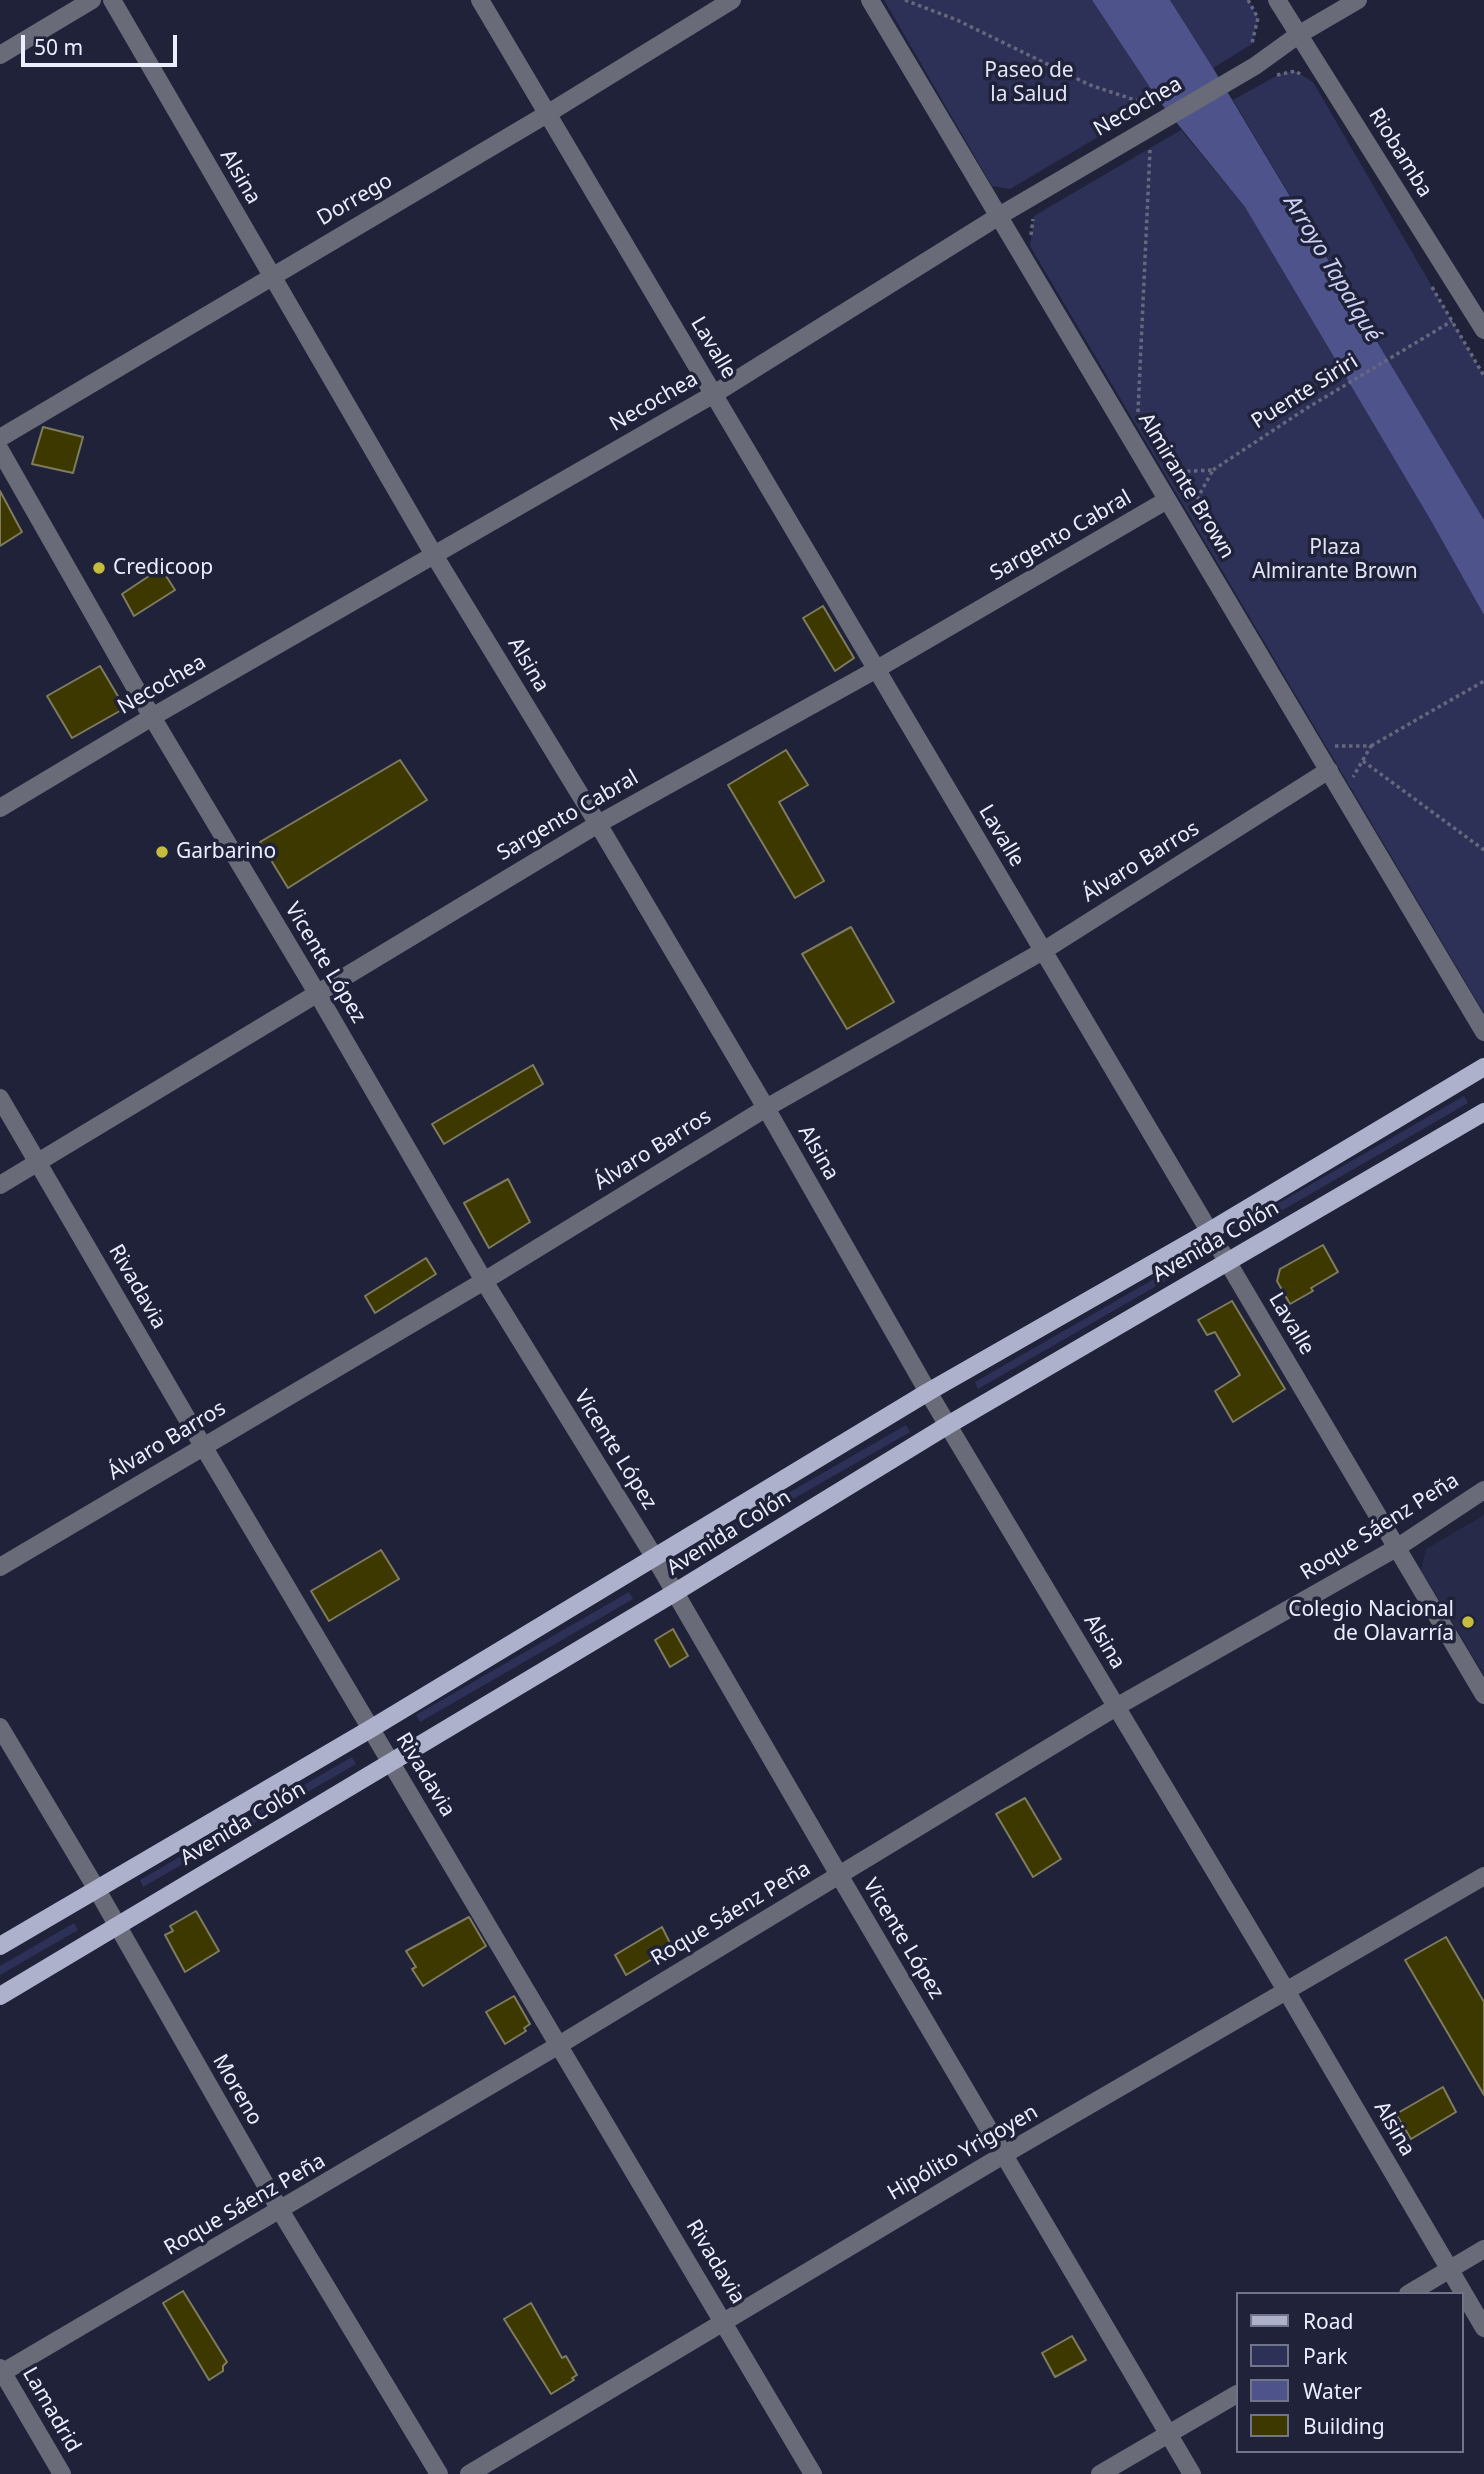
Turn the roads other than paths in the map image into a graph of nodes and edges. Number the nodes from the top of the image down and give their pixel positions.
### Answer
1 (92, 0) edge
2 (112, 0) edge
3 (480, 0) edge
4 (732, 0) edge
5 (870, 0) edge
6 (1277, 0) edge
7 (1358, 0) edge
8 (1298, 35) junction
9 (0, 55) edge
10 (547, 114) junction
11 (999, 216) junction
12 (270, 276) junction
13 (1478, 305) edge
14 (1484, 330) edge
15 (714, 394) junction
16 (0, 438) edge
17 (0, 450) edge
18 (1167, 500) junction
19 (434, 555) junction
20 (877, 669) junction
21 (152, 717) junction
22 (1329, 770) junction
23 (0, 808) edge
24 (598, 824) junction
25 (1043, 951) junction
26 (317, 993) junction
27 (1484, 1032) edge
28 (1484, 1068) edge
29 (0, 1098) edge
30 (766, 1108) junction
31 (1484, 1112) edge
32 (38, 1162) junction
33 (0, 1185) edge
34 (1208, 1232) junction
35 (1228, 1262) junction
36 (484, 1281) junction
37 (928, 1392) junction
38 (948, 1425) junction
39 (203, 1446) junction
40 (1484, 1490) edge
41 (1398, 1547) junction
42 (655, 1558) junction
43 (0, 1567) edge
44 (674, 1593) junction
45 (1484, 1695) edge
46 (1116, 1707) junction
47 (0, 1727) edge
48 (372, 1728) junction
49 (392, 1763) junction
50 (839, 1875) junction
51 (1484, 1876) edge
52 (96, 1888) junction
53 (117, 1926) junction
54 (0, 1946) edge
55 (1287, 1992) junction
56 (0, 1996) edge
57 (559, 2045) junction
58 (1005, 2154) junction
59 (280, 2210) junction
60 (1484, 2249) edge
61 (1450, 2270) junction
62 (1412, 2292) edge
63 (1463, 2292) edge
64 (1463, 2292) edge
65 (723, 2321) junction
66 (1484, 2328) edge
67 (1, 2371) edge
68 (1236, 2395) edge
69 (1169, 2434) junction
70 (62, 2474) edge
71 (439, 2474) edge
72 (469, 2474) edge
73 (813, 2474) edge
74 (1100, 2474) edge
75 (1192, 2474) edge

1 - 9 street
2 - 12 street, Alsina
3 - 10 street, Lavalle
4 - 10 street, Dorrego
5 - 11 street, Almirante Brown
6 - 8 street, Riobamba
7 - 8 street, Necochea
8 - 11 street, Necochea
8 - 13 street, Riobamba
10 - 12 street, Dorrego
10 - 15 street, Lavalle
11 - 15 street, Necochea
11 - 18 street, Almirante Brown
12 - 16 street, Dorrego
12 - 19 street, Alsina
13 - 14 street, Riobamba
15 - 19 street, Necochea
15 - 20 street, Lavalle
17 - 21 street, Vicente López
18 - 20 street, Sargento Cabral
18 - 22 street, Almirante Brown
19 - 21 street, Necochea
19 - 24 street, Alsina
20 - 24 street, Sargento Cabral
20 - 25 street, Lavalle
21 - 23 street, Necochea
21 - 26 street, Vicente López
22 - 25 street, Álvaro Barros
22 - 27 street, Almirante Brown
24 - 26 street, Sargento Cabral
24 - 30 street, Alsina
25 - 30 street, Álvaro Barros
25 - 34 street, Lavalle
26 - 32 street, Sargento Cabral
26 - 36 street, Vicente López
28 - 34 main road, Avenida Colón
29 - 32 street, Rivadavia
30 - 36 street, Álvaro Barros
30 - 37 street, Alsina
31 - 35 main road, Avenida Colón
32 - 33 street, Sargento Cabral
32 - 39 street, Rivadavia
34 - 35 street, Lavalle
34 - 37 main road, Avenida Colón
35 - 38 main road, Avenida Colón
35 - 41 street, Lavalle
36 - 39 street, Álvaro Barros
36 - 42 street, Vicente López
37 - 38 street, Alsina
37 - 42 main road, Avenida Colón
38 - 44 main road, Avenida Colón
38 - 46 street, Alsina
39 - 43 street, Álvaro Barros
39 - 48 street, Rivadavia
40 - 41 street, Roque Sáenz Peña
41 - 45 street, Lavalle
41 - 46 street, Roque Sáenz Peña
42 - 44 street, Vicente López
42 - 48 main road, Avenida Colón
44 - 49 main road, Avenida Colón
44 - 50 street, Vicente López
46 - 50 street, Roque Sáenz Peña
46 - 55 street, Alsina
47 - 52 street, Moreno
48 - 49 street, Rivadavia
48 - 52 main road, Avenida Colón
49 - 53 main road, Avenida Colón
49 - 57 street, Rivadavia
50 - 57 street, Roque Sáenz Peña
50 - 58 street, Vicente López
51 - 55 street, Hipólito Yrigoyen
52 - 53 street, Moreno
52 - 54 main road, Avenida Colón
53 - 56 main road, Avenida Colón
53 - 59 street, Moreno
55 - 58 street, Hipólito Yrigoyen
55 - 61 street, Alsina
57 - 59 street, Roque Sáenz Peña
57 - 65 street, Rivadavia
58 - 65 street, Hipólito Yrigoyen
58 - 69 street, Vicente López
59 - 67 street, Roque Sáenz Peña
59 - 71 street, Moreno
60 - 61 street
61 - 62 street
61 - 64 street, Alsina
63 - 66 street, Alsina
65 - 72 street, Hipólito Yrigoyen
65 - 73 street, Rivadavia
67 - 70 street, Lamadrid
68 - 69 street
69 - 74 street
69 - 75 street, Vicente López

